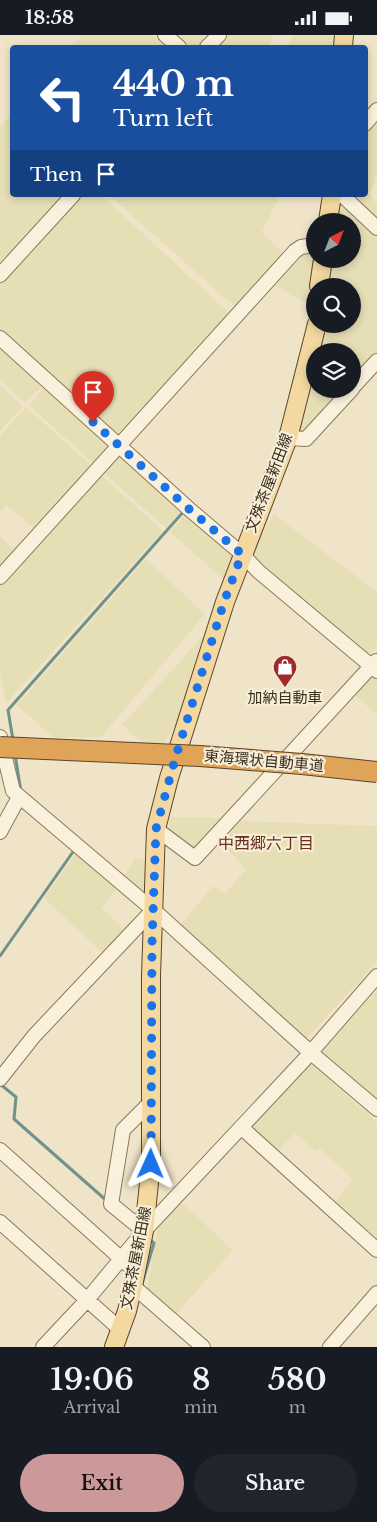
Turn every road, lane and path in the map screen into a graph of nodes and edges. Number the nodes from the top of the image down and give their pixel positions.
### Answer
1 (165, 35) edge
2 (218, 35) edge
3 (177, 45) edge
4 (209, 45) edge
5 (377, 110) edge
6 (368, 120) edge
7 (71, 197) edge
8 (332, 197) edge
9 (344, 197) edge
10 (329, 213) edge
11 (377, 228) edge
12 (306, 246) edge
13 (0, 275) edge
14 (315, 333) edge
15 (0, 339) edge
16 (377, 361) edge
17 (361, 379) edge
18 (344, 398) edge
19 (288, 438) junction
20 (119, 445) junction
21 (242, 554) junction
22 (0, 577) edge
23 (375, 666) edge
24 (0, 737) edge
25 (0, 747) edge
26 (377, 772) edge
27 (19, 797) junction
28 (156, 829) junction
29 (0, 832) edge
30 (153, 911) junction
31 (377, 976) edge
32 (310, 1052) junction
33 (0, 1079) edge
34 (150, 1102) junction
35 (377, 1109) edge
36 (242, 1128) junction
37 (0, 1150) edge
38 (0, 1222) edge
39 (144, 1231) junction
40 (377, 1250) edge
41 (120, 1260) junction
42 (135, 1279) junction
43 (377, 1293) edge
44 (87, 1299) junction
45 (119, 1341) edge
46 (43, 1347) edge
47 (203, 1347) edge
48 (330, 1347) edge

1 - 3 street
2 - 4 street
5 - 6 street
7 - 13 street
8 - 10 main road
9 - 11 street
12 - 20 street
14 - 19 main road, 文殊茶屋新田線
15 - 20 street
16 - 17 street
18 - 19 street
19 - 21 main road, 文殊茶屋新田線
20 - 21 street
20 - 22 street
21 - 23 street
21 - 28 main road, 文殊茶屋新田線
23 - 28 street
24 - 27 street
25 - 26 highway, 東海環状自動車道, bridge
27 - 29 street
27 - 30 street
28 - 30 main road, 文殊茶屋新田線
30 - 32 street
30 - 33 street
30 - 34 main road, 文殊茶屋新田線
31 - 32 street
32 - 35 street
32 - 36 street
34 - 39 main road, 文殊茶屋新田線
34 - 39 street
36 - 39 street
36 - 40 street
37 - 41 street
38 - 44 street
39 - 41 street
39 - 42 main road, 文殊茶屋新田線
41 - 42 street
41 - 44 street
42 - 45 main road, 文殊茶屋新田線
42 - 47 street
43 - 48 street
44 - 45 street
44 - 46 street

